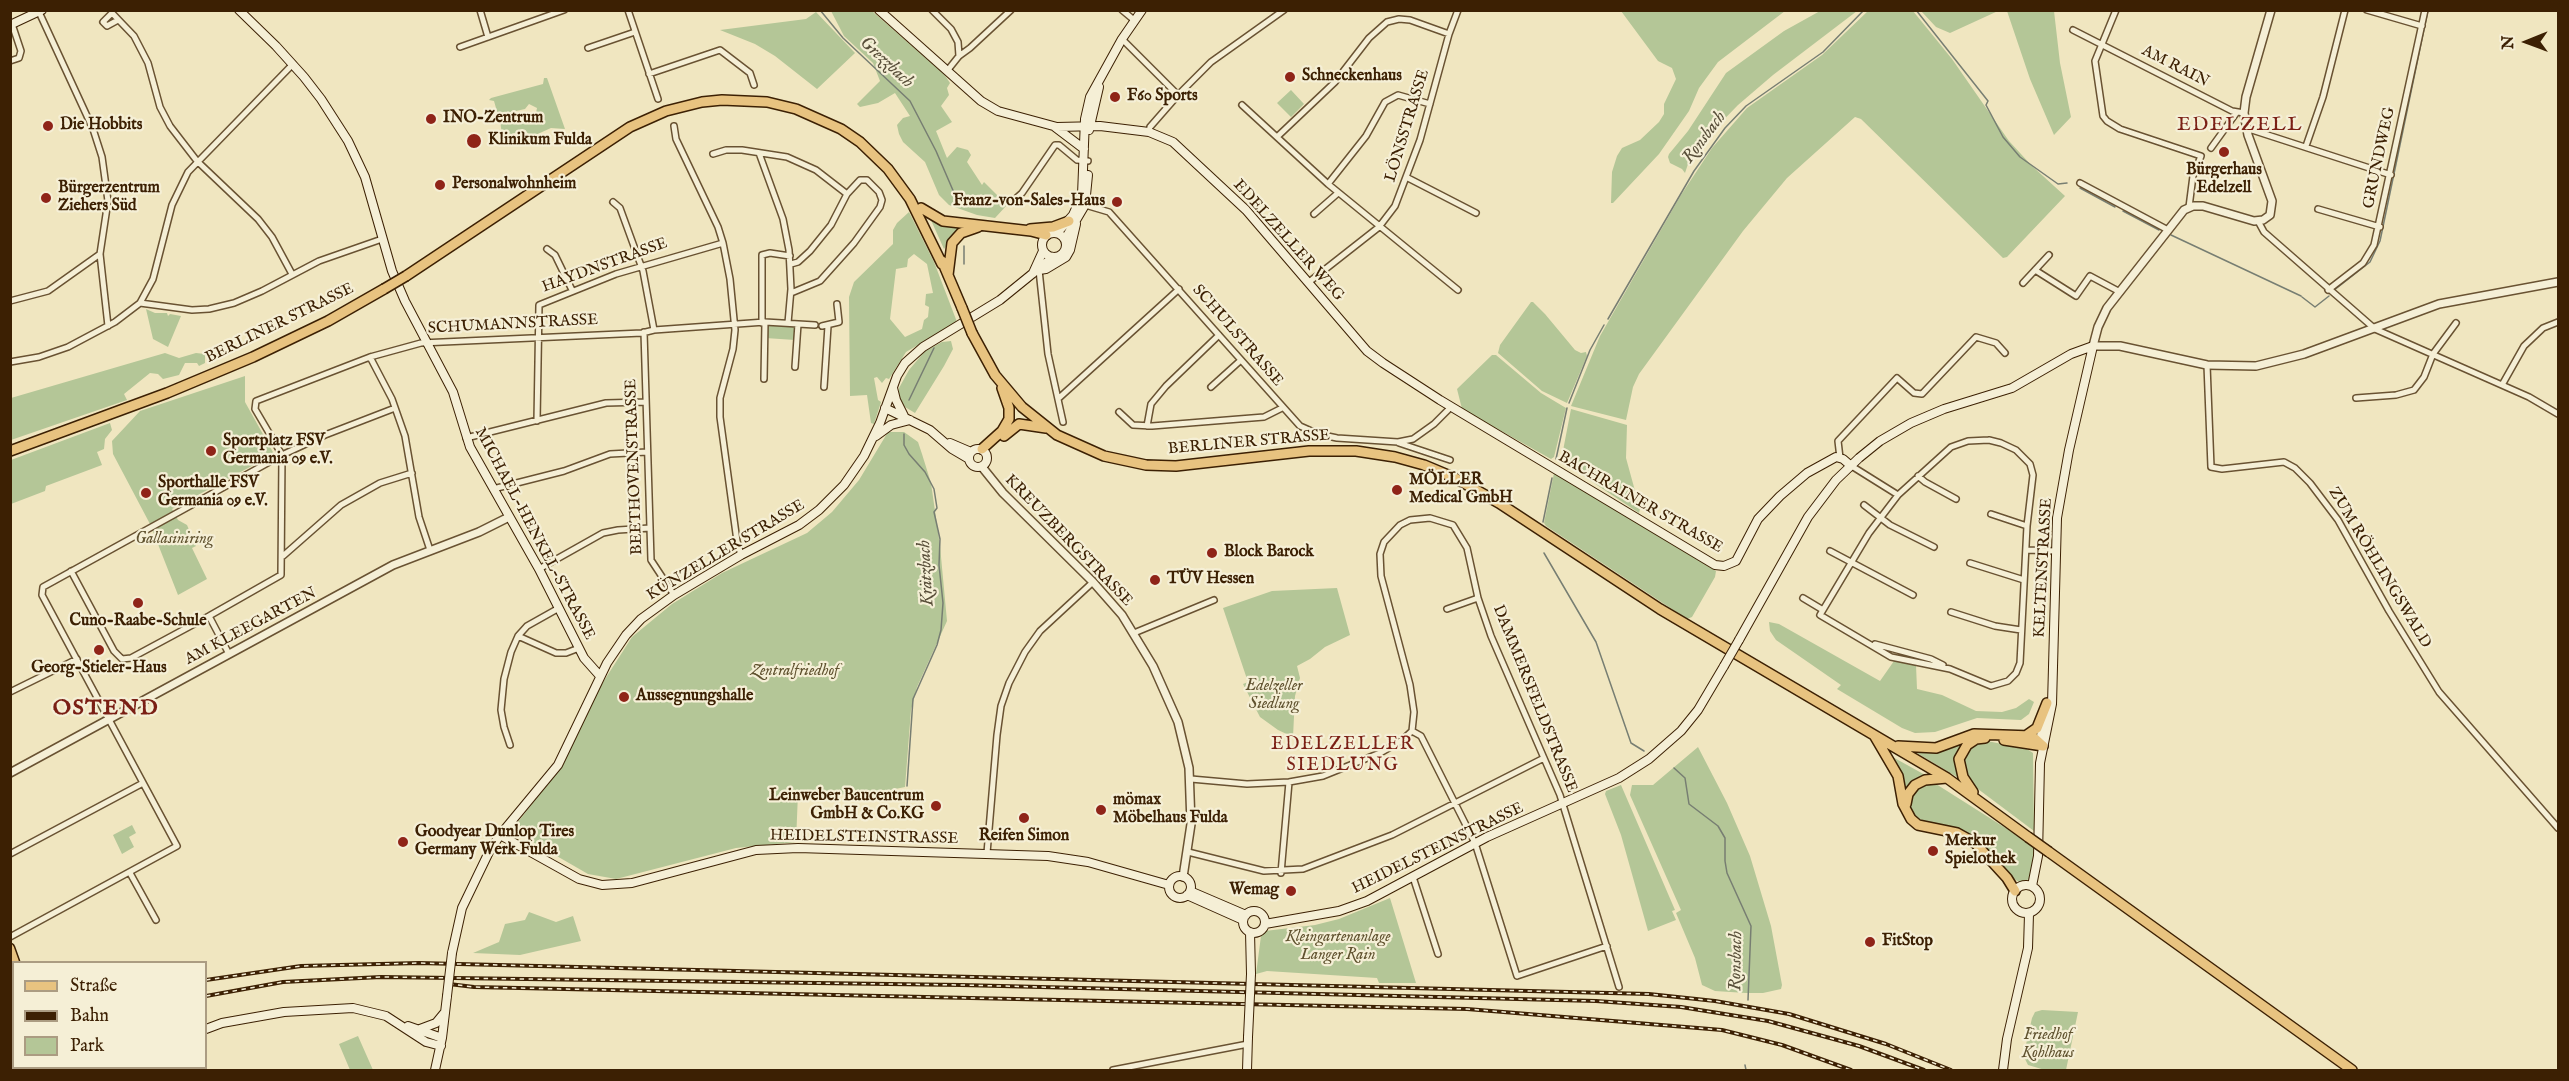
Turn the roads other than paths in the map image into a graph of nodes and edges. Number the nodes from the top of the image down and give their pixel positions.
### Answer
1 (239, 10) edge
2 (480, 10) edge
3 (564, 10) edge
4 (628, 10) edge
5 (879, 10) edge
6 (932, 10) edge
7 (1011, 10) edge
8 (1122, 10) edge
9 (1142, 10) edge
10 (1284, 10) edge
11 (1458, 10) edge
12 (2116, 10) edge
13 (2271, 10) edge
14 (2345, 10) edge
15 (2367, 10) edge
16 (2425, 10) edge
17 (40, 11) edge
18 (118, 20) dead end
19 (1134, 20) junction
20 (11, 25) edge
21 (2422, 26) junction
22 (2073, 30) dead end
23 (635, 32) junction
24 (1449, 34) junction
25 (488, 37) junction
26 (1122, 39) junction
27 (2101, 44) junction
28 (460, 47) dead end
29 (588, 48) dead end
30 (959, 56) junction
31 (10, 61) edge
32 (293, 64) junction
33 (948, 71) junction
34 (649, 74) junction
35 (754, 85) dead end
36 (1178, 95) junction
37 (658, 99) dead end
38 (1430, 104) junction
39 (1242, 105) dead end
40 (2241, 113) junction
41 (674, 126) dead end
42 (1054, 126) junction
43 (1087, 127) junction
44 (2246, 128) junction
45 (1149, 132) junction
46 (1278, 136) junction
47 (2306, 146) junction
48 (1084, 149) junction
49 (2206, 152) junction
50 (759, 153) junction
51 (713, 154) dead end
52 (198, 161) junction
53 (1086, 161) junction
54 (2391, 175) junction
55 (1408, 178) junction
56 (2080, 183) dead end
57 (543, 184) junction
58 (1328, 184) junction
59 (1338, 193) junction
60 (847, 194) junction
61 (613, 202) dead end
62 (1012, 202) dead end
63 (1082, 204) junction
64 (2188, 207) junction
65 (921, 208) junction
66 (2318, 209) dead end
67 (1476, 213) dead end
68 (1314, 214) dead end
69 (2258, 221) junction
70 (1073, 222) junction
71 (980, 226) junction
72 (1379, 227) junction
73 (2380, 227) junction
74 (1019, 230) junction
75 (2168, 230) junction
76 (1058, 232) junction
77 (1044, 238) junction
78 (382, 239) junction
79 (1065, 239) junction
80 (723, 243) junction
81 (547, 249) dead end
82 (1043, 251) junction
83 (100, 254) junction
84 (2049, 255) dead end
85 (790, 256) junction
86 (1053, 257) junction
87 (790, 264) junction
88 (942, 264) junction
89 (641, 267) junction
90 (2035, 270) junction
91 (1033, 273) junction
92 (292, 274) junction
93 (948, 278) junction
94 (1309, 282) junction
95 (2559, 282) edge
96 (2023, 283) dead end
97 (1040, 284) junction
98 (572, 290) junction
99 (1179, 290) junction
100 (1458, 290) dead end
101 (2328, 290) junction
102 (2120, 292) junction
103 (791, 293) junction
104 (10, 301) edge
105 (140, 303) junction
106 (837, 304) dead end
107 (2559, 322) edge
108 (764, 323) junction
109 (788, 323) junction
110 (2456, 323) dead end
111 (798, 324) junction
112 (815, 325) dead end
113 (108, 326) junction
114 (735, 326) junction
115 (2373, 328) junction
116 (654, 330) junction
117 (644, 332) junction
118 (1219, 335) junction
119 (539, 336) junction
120 (427, 342) junction
121 (2093, 346) junction
122 (2005, 352) dead end
123 (2433, 354) junction
124 (370, 357) junction
125 (1240, 360) junction
126 (10, 362) edge
127 (2207, 366) junction
128 (795, 367) dead end
129 (764, 379) dead end
130 (1000, 383) junction
131 (2502, 386) junction
132 (824, 387) dead end
133 (893, 387) junction
134 (1211, 387) dead end
135 (1059, 398) junction
136 (2356, 398) dead end
137 (645, 402) junction
138 (1451, 407) junction
139 (395, 408) junction
140 (885, 408) junction
141 (1282, 408) junction
142 (1119, 412) dead end
143 (2558, 413) edge
144 (908, 419) junction
145 (537, 421) junction
146 (1063, 422) dead end
147 (1147, 426) junction
148 (1048, 429) junction
149 (874, 436) junction
150 (466, 438) junction
151 (1398, 442) junction
152 (16, 447) edge
153 (10, 451) edge
154 (984, 451) junction
155 (647, 452) junction
156 (282, 455) junction
157 (970, 455) junction
158 (1840, 458) junction
159 (1450, 460) dead end
160 (1850, 465) junction
161 (982, 467) junction
162 (412, 473) junction
163 (1918, 476) junction
164 (493, 489) junction
165 (1898, 495) junction
166 (1956, 499) dead end
167 (1864, 505) dead end
168 (1991, 514) dead end
169 (509, 517) junction
170 (1881, 519) junction
171 (2027, 525) junction
172 (650, 528) junction
173 (1934, 547) dead end
174 (430, 550) junction
175 (2026, 550) junction
176 (1830, 551) dead end
177 (2055, 552) junction
178 (741, 555) junction
179 (283, 556) junction
180 (1852, 563) junction
181 (1970, 563) dead end
182 (539, 569) junction
183 (71, 571) junction
184 (2024, 580) junction
185 (1093, 582) junction
186 (674, 595) junction
187 (1913, 595) dead end
188 (1478, 598) junction
189 (1803, 598) dead end
190 (1214, 600) dead end
191 (559, 608) junction
192 (1447, 609) dead end
193 (1823, 610) junction
194 (1951, 612) dead end
195 (209, 616) junction
196 (2021, 630) junction
197 (1134, 633) junction
198 (518, 636) junction
199 (579, 648) junction
200 (229, 654) junction
201 (77, 659) junction
202 (600, 676) junction
203 (2052, 688) junction
204 (10, 692) edge
205 (2047, 703) junction
206 (109, 719) junction
207 (1412, 731) junction
208 (1874, 735) junction
209 (2027, 735) junction
210 (510, 745) dead end
211 (1892, 745) junction
212 (2043, 746) junction
213 (1544, 758) junction
214 (10, 772) edge
215 (1947, 778) junction
216 (1191, 779) junction
217 (1289, 782) junction
218 (143, 783) junction
219 (1978, 799) junction
220 (1454, 802) junction
221 (1563, 805) junction
222 (1907, 814) junction
223 (2559, 828) edge
224 (500, 835) junction
225 (1475, 843) junction
226 (1188, 852) junction
227 (987, 854) junction
228 (10, 855) edge
229 (130, 873) junction
230 (1281, 873) junction
231 (1183, 877) junction
232 (1413, 877) junction
233 (1169, 885) junction
234 (2032, 886) junction
235 (2017, 889) junction
236 (1188, 893) junction
237 (2029, 914) junction
238 (1245, 917) junction
239 (156, 920) dead end
240 (1264, 920) junction
241 (1253, 932) junction
242 (10, 937) edge
243 (1607, 946) junction
244 (1438, 954) dead end
245 (1619, 987) dead end
246 (446, 1011) junction
247 (404, 1025) junction
248 (207, 1029) edge
249 (420, 1029) junction
250 (1248, 1040) junction
251 (442, 1042) junction
252 (435, 1071) edge
253 (1113, 1071) edge
254 (1248, 1071) edge
255 (2003, 1071) edge
256 (2352, 1071) edge

1 - 32 main road, MICHAEL-HENKEL-STRASSE
2 - 25 street
3 - 25 street
4 - 23 street
5 - 33 main road
6 - 30 street
7 - 30 street
8 - 19 street
9 - 19 main road
10 - 36 street
11 - 24 street, LÖNSSTRASSE
12 - 27 street
13 - 40 street
14 - 47 street
15 - 21 street
16 - 21 street, GRUNDWEG
17 - 20 main road
17 - 83 street
18 - 52 street
19 - 26 main road
20 - 31 street
21 - 54 street, GRUNDWEG
22 - 27 street, AM RAIN
23 - 29 street
23 - 34 street
24 - 38 street, LÖNSSTRASSE
24 - 46 street
25 - 28 street
26 - 36 street
26 - 43 main road
27 - 40 street, AM RAIN
27 - 49 street
30 - 33 street
32 - 52 street
32 - 78 main road, MICHAEL-HENKEL-STRASSE
33 - 42 main road
34 - 35 street
34 - 37 street
36 - 45 street
38 - 55 street, LÖNSSTRASSE
38 - 58 street
39 - 46 street
40 - 44 street
40 - 49 street
41 - 80 street
42 - 43 main road, EDELZELLER WEG
42 - 48 main road
43 - 45 main road, EDELZELLER WEG
43 - 48 main road
43 - 53 main road
44 - 47 street
44 - 69 street
45 - 94 main road, EDELZELLER WEG
46 - 58 street
47 - 54 street
48 - 53 main road
49 - 64 street
50 - 51 street
50 - 60 street
50 - 85 street
52 - 92 street
52 - 105 street
53 - 62 street
53 - 63 main road
54 - 73 street, GRUNDWEG
55 - 67 street
55 - 72 street, LÖNSSTRASSE
56 - 75 street
57 - 65 highway, BERLINER STRASSE
57 - 88 highway, BERLINER STRASSE
57 - 152 highway, BERLINER STRASSE, bridge
58 - 59 street
59 - 68 street
59 - 72 street
60 - 87 street
60 - 103 street
61 - 89 street
63 - 70 main road
63 - 99 street, SCHULSTRASSE
64 - 69 street
64 - 75 street
65 - 71 highway
65 - 88 highway, BERLINER STRASSE
66 - 73 street
69 - 101 street
70 - 74 highway
70 - 76 main road
70 - 79 main road
70 - 91 main road
71 - 74 highway
71 - 93 highway
72 - 94 street, LÖNSSTRASSE
72 - 100 street
73 - 101 street, GRUNDWEG
74 - 77 highway
75 - 102 street
76 - 77 main road
76 - 79 main road
77 - 82 main road
78 - 92 street
78 - 120 main road, MICHAEL-HENKEL-STRASSE
79 - 86 main road
80 - 89 street, HAYDNSTRASSE
80 - 114 street
81 - 98 street
82 - 86 main road
82 - 91 main road
83 - 104 street
83 - 113 street
84 - 90 street
85 - 87 street
85 - 108 street
86 - 91 main road
87 - 103 street
88 - 93 highway, BERLINER STRASSE
89 - 98 street, HAYDNSTRASSE
89 - 116 street
90 - 96 street
90 - 102 street
91 - 97 street
91 - 97 street
91 - 133 main road, KÜNZELLER STRASSE
92 - 105 street
93 - 130 highway, BERLINER STRASSE, bridge
94 - 138 main road, EDELZELLER WEG
95 - 115 street
97 - 135 street
98 - 119 street, HAYDNSTRASSE
99 - 118 street, SCHULSTRASSE
99 - 135 street
101 - 115 street
102 - 121 street
103 - 109 street
105 - 113 street
106 - 132 street
107 - 131 street
108 - 109 street, SCHUMANNSTRASSE
108 - 114 street, SCHUMANNSTRASSE
108 - 129 street
109 - 111 street, SCHUMANNSTRASSE
110 - 123 street
111 - 112 street, SCHUMANNSTRASSE
111 - 128 street
113 - 126 street
114 - 116 street, SCHUMANNSTRASSE
114 - 178 street
115 - 123 street
115 - 127 street
116 - 117 street, SCHUMANNSTRASSE
117 - 119 street, SCHUMANNSTRASSE
117 - 137 street, BEETHOVENSTRASSE
118 - 125 street, SCHULSTRASSE
118 - 147 street
119 - 120 street, SCHUMANNSTRASSE
119 - 145 street, HAYDNSTRASSE
120 - 124 street, SCHUMANNSTRASSE
120 - 150 main road, MICHAEL-HENKEL-STRASSE
121 - 127 street
121 - 160 main road, HEIDELSTEINSTRASSE
121 - 177 main road, KELTENSTRASSE
122 - 158 street
123 - 131 street
123 - 136 street
124 - 139 street
124 - 156 street, SCHUMANNSTRASSE
125 - 134 street
125 - 141 street, SCHULSTRASSE
127 - 223 street, ZUM RÖHLINGSWALD
130 - 148 highway, BERLINER STRASSE
130 - 154 highway
131 - 143 street
133 - 140 main road, KÜNZELLER STRASSE
133 - 144 main road
135 - 146 street
137 - 145 street
137 - 155 street, BEETHOVENSTRASSE
138 - 151 street, SCHULSTRASSE
138 - 158 main road, BACHRAINER STRASSE
139 - 156 street
139 - 162 street
140 - 144 main road, KREUZBERGSTRASSE
140 - 149 main road, KÜNZELLER STRASSE
141 - 147 street
141 - 151 street, SCHULSTRASSE
142 - 147 street
144 - 149 main road
144 - 157 main road, KREUZBERGSTRASSE
145 - 150 street
148 - 154 highway
148 - 208 highway, BERLINER STRASSE
149 - 178 main road, KÜNZELLER STRASSE
150 - 164 main road, MICHAEL-HENKEL-STRASSE
151 - 159 street, SCHULSTRASSE
152 - 153 highway, BERLINER STRASSE
154 - 157 main road
154 - 161 main road
155 - 164 street
155 - 172 street, BEETHOVENSTRASSE
156 - 179 street
156 - 183 street
157 - 161 main road, KREUZBERGSTRASSE
158 - 160 main road
160 - 165 street
160 - 221 main road, HEIDELSTEINSTRASSE, bridge
161 - 185 street, KREUZBERGSTRASSE
162 - 174 street
162 - 179 street
163 - 165 street
163 - 166 street
163 - 171 street
164 - 169 main road, MICHAEL-HENKEL-STRASSE
165 - 170 street
167 - 170 street
168 - 171 street
169 - 174 street, AM KLEEGARTEN
169 - 182 main road, MICHAEL-HENKEL-STRASSE
170 - 173 street
170 - 180 street
171 - 175 street
172 - 182 street
172 - 186 street, BEETHOVENSTRASSE
174 - 200 street, AM KLEEGARTEN
175 - 177 street
175 - 184 street
176 - 180 street
177 - 203 main road, KELTENSTRASSE
178 - 186 main road, KÜNZELLER STRASSE
179 - 195 street
180 - 187 street
180 - 193 street
181 - 184 street
182 - 191 main road, MICHAEL-HENKEL-STRASSE
183 - 195 street
183 - 201 street
184 - 196 street
185 - 197 street, KREUZBERGSTRASSE
185 - 227 street
186 - 202 main road, KÜNZELLER STRASSE
188 - 192 street
188 - 207 street, DAMMERSFELDSTRASSE
188 - 213 street, DAMMERSFELDSTRASSE
189 - 193 street
190 - 197 street
191 - 198 street
191 - 199 main road, MICHAEL-HENKEL-STRASSE
193 - 196 street
194 - 196 street
195 - 200 street
197 - 216 street, KREUZBERGSTRASSE
198 - 199 street
198 - 210 street
199 - 202 main road, MICHAEL-HENKEL-STRASSE
200 - 206 street, AM KLEEGARTEN
201 - 204 street
201 - 206 street
202 - 224 main road, KÜNZELLER STRASSE
203 - 205 main road, KELTENSTRASSE
203 - 212 main road, KELTENSTRASSE
205 - 209 highway
205 - 212 main road, KELTENSTRASSE
206 - 214 street, AM KLEEGARTEN
206 - 218 street
207 - 217 street
207 - 220 street
208 - 211 highway, BERLINER STRASSE
208 - 222 highway
209 - 211 highway
209 - 212 highway
211 - 215 highway, BERLINER STRASSE
212 - 219 highway
212 - 234 main road, KELTENSTRASSE
213 - 220 street
213 - 221 street, DAMMERSFELDSTRASSE
215 - 219 highway, BERLINER STRASSE
215 - 222 highway
216 - 217 street
216 - 226 street, KREUZBERGSTRASSE
217 - 230 street
218 - 228 street
218 - 229 street
219 - 256 highway, BERLINER STRASSE, bridge
220 - 225 street
220 - 230 street
221 - 225 main road, HEIDELSTEINSTRASSE
221 - 243 street, DAMMERSFELDSTRASSE
222 - 235 highway
224 - 227 main road, HEIDELSTEINSTRASSE
224 - 246 main road, KÜNZELLER STRASSE, bridge
225 - 232 main road, HEIDELSTEINSTRASSE
225 - 243 street
226 - 230 street
226 - 231 street, KREUZBERGSTRASSE
227 - 233 main road, HEIDELSTEINSTRASSE
229 - 239 street
229 - 242 street
231 - 233 main road
231 - 236 main road
232 - 240 main road, HEIDELSTEINSTRASSE
232 - 244 street
233 - 236 main road
234 - 235 main road
234 - 237 main road, KELTENSTRASSE
235 - 237 main road
236 - 238 main road
237 - 255 main road, KELTENSTRASSE
238 - 240 main road
238 - 241 main road
240 - 241 main road
241 - 250 main road, bridge
243 - 245 street, DAMMERSFELDSTRASSE
246 - 249 main road
246 - 251 main road, KÜNZELLER STRASSE
247 - 248 main road
247 - 249 main road
247 - 251 main road
249 - 251 main road
250 - 253 street
250 - 254 main road
251 - 252 main road, KÜNZELLER STRASSE

